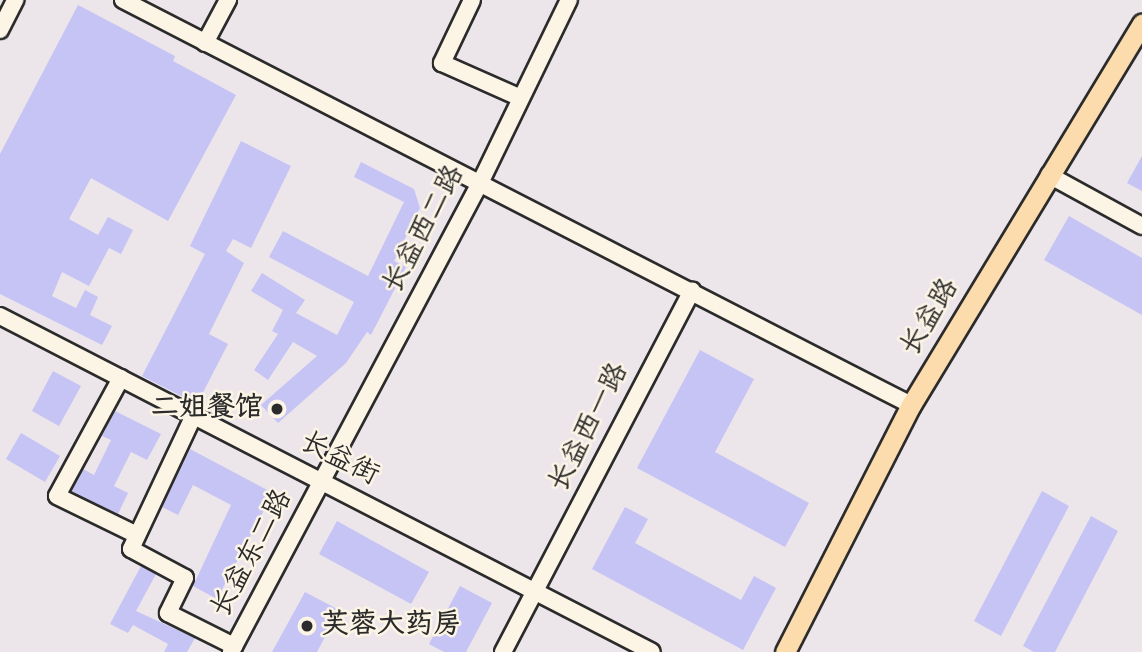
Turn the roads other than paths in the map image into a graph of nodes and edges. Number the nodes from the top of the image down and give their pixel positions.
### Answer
1 (15, 0) edge
2 (123, 0) edge
3 (228, 0) edge
4 (472, 0) edge
5 (569, 0) edge
6 (1142, 23) edge
7 (0, 30) edge
8 (205, 43) junction
9 (521, 98) junction
10 (1049, 175) junction
11 (481, 181) junction
12 (1142, 226) edge
13 (692, 290) junction
14 (0, 316) edge
15 (121, 378) junction
16 (911, 405) junction
17 (194, 415) junction
18 (321, 481) junction
19 (137, 535) junction
20 (536, 591) junction
21 (232, 649) edge
22 (503, 652) edge
23 (653, 652) edge
24 (785, 652) edge

1 - 7 street
2 - 8 street
3 - 8 street
4 - 9 street
5 - 9 street, 长益西二路
6 - 10 main road, 长益路
8 - 11 street
9 - 11 street, 长益西二路
10 - 12 street
10 - 16 main road, 长益路
11 - 13 street
11 - 18 street, 长益西二路
13 - 16 street
13 - 20 street, 长益西一路
14 - 15 street, 长益街
15 - 17 street, 长益街
15 - 19 street
16 - 24 main road, 长益路
17 - 18 street, 长益街
17 - 19 street
18 - 20 street, 长益街
18 - 21 street, 长益东二路
19 - 21 street
20 - 22 street, 长益西一路
20 - 23 street, 长益街

